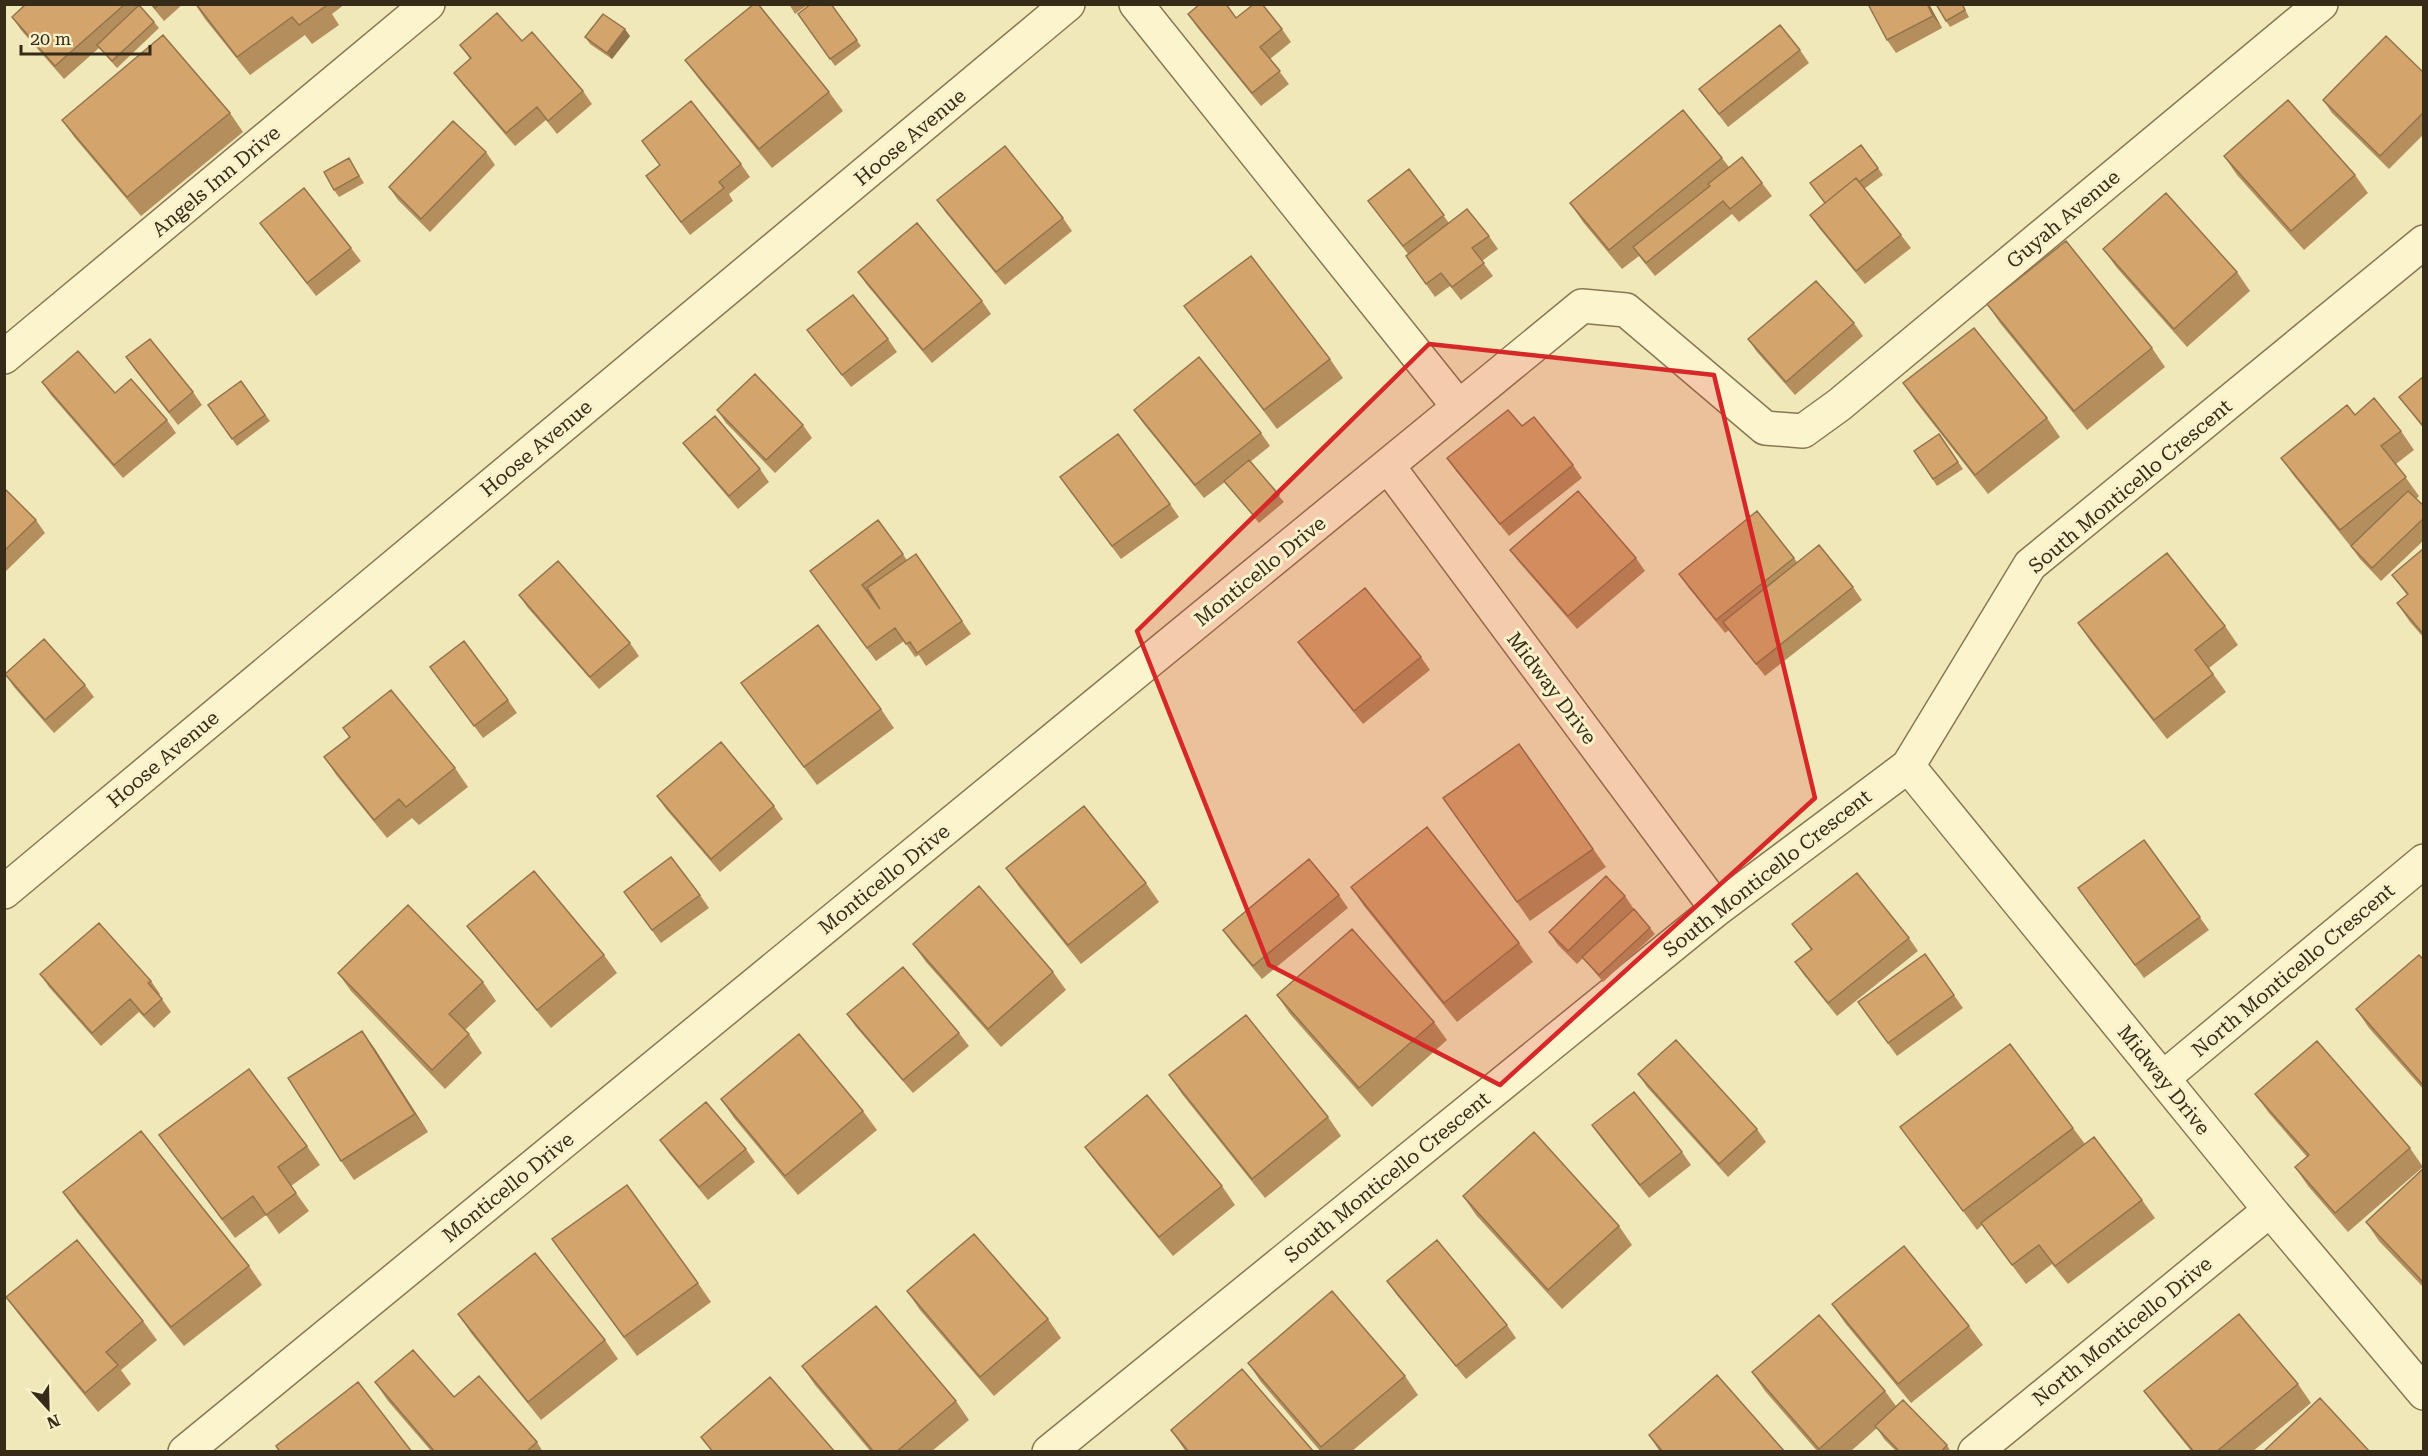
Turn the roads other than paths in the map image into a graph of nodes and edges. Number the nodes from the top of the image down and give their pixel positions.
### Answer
1 (428, 4) edge
2 (1068, 4) edge
3 (1136, 4) edge
4 (2321, 4) edge
5 (2424, 242) edge
6 (1582, 306) joint
7 (4, 357) edge
8 (1458, 406) junction
9 (1388, 466) junction
10 (1908, 766) junction
11 (2424, 861) edge
12 (4, 892) edge
13 (1717, 909) junction
14 (2163, 1078) junction
15 (2270, 1210) junction
16 (2424, 1393) edge
17 (185, 1452) edge
18 (1049, 1452) edge
19 (1975, 1452) edge

1 - 7 street, Angels Inn Drive
2 - 12 street, Hoose Avenue
3 - 8 street
4 - 6 street, Guyah Avenue
5 - 10 street, South Monticello Crescent
6 - 8 street, Monticello Drive
8 - 9 street, Monticello Drive
9 - 13 street, Midway Drive
9 - 17 street, Monticello Drive
10 - 13 street, South Monticello Crescent
10 - 14 street, Midway Drive
11 - 14 street, North Monticello Crescent
13 - 18 street, South Monticello Crescent
14 - 15 street, Midway Drive
15 - 16 street, Midway Drive
15 - 19 street, North Monticello Drive

